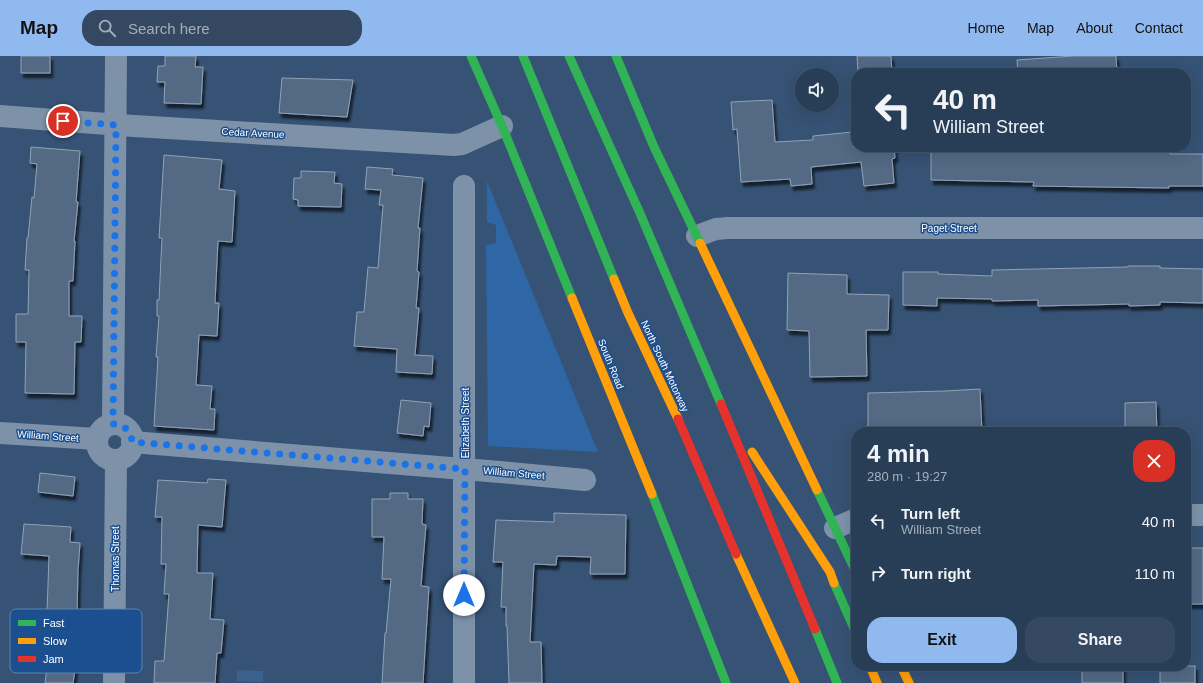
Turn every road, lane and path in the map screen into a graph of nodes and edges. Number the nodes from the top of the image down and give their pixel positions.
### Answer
1 (116, 56) edge
2 (471, 56) edge
3 (523, 56) edge
4 (569, 56) edge
5 (616, 56) edge
6 (0, 116) edge
7 (116, 125) junction
8 (502, 126) junction
9 (464, 186) dead end
10 (1203, 228) edge
11 (697, 236) junction
12 (724, 407) junction
13 (113, 424) junction
14 (0, 433) edge
15 (97, 439) junction
16 (132, 442) junction
17 (116, 460) junction
18 (465, 469) junction
19 (586, 480) dead end
20 (1191, 515) edge
21 (1203, 515) edge
22 (851, 521) edge
23 (835, 528) junction
24 (851, 562) edge
25 (749, 585) junction
26 (115, 609) edge
27 (851, 622) edge
28 (765, 638) dead end
29 (872, 671) edge
30 (903, 671) edge
31 (114, 673) edge
32 (114, 683) edge
33 (464, 683) edge
34 (726, 683) edge
35 (795, 683) edge
36 (837, 683) edge
37 (877, 683) edge
38 (909, 683) edge

1 - 7 street
2 - 8 main road, South Road
3 - 25 main road, North South Motorway
4 - 12 main road
5 - 11 main road
6 - 7 street, Cedar Avenue
7 - 8 street, Cedar Avenue
7 - 13 street
8 - 34 main road, South Road
9 - 18 street, Elizabeth Street
10 - 11 street, Paget Street
11 - 23 main road
12 - 27 main road
12 - 36 main road
13 - 15 street
13 - 16 street
14 - 15 street, William Street
15 - 17 street
16 - 17 street
16 - 18 street, William Street
17 - 26 street, Thomas Street
18 - 19 street, William Street
18 - 33 street, Elizabeth Street
20 - 21 street
22 - 23 street
23 - 24 main road
25 - 28 main road
25 - 35 main road, North South Motorway
29 - 37 main road
30 - 38 main road
31 - 32 street, Thomas Street

